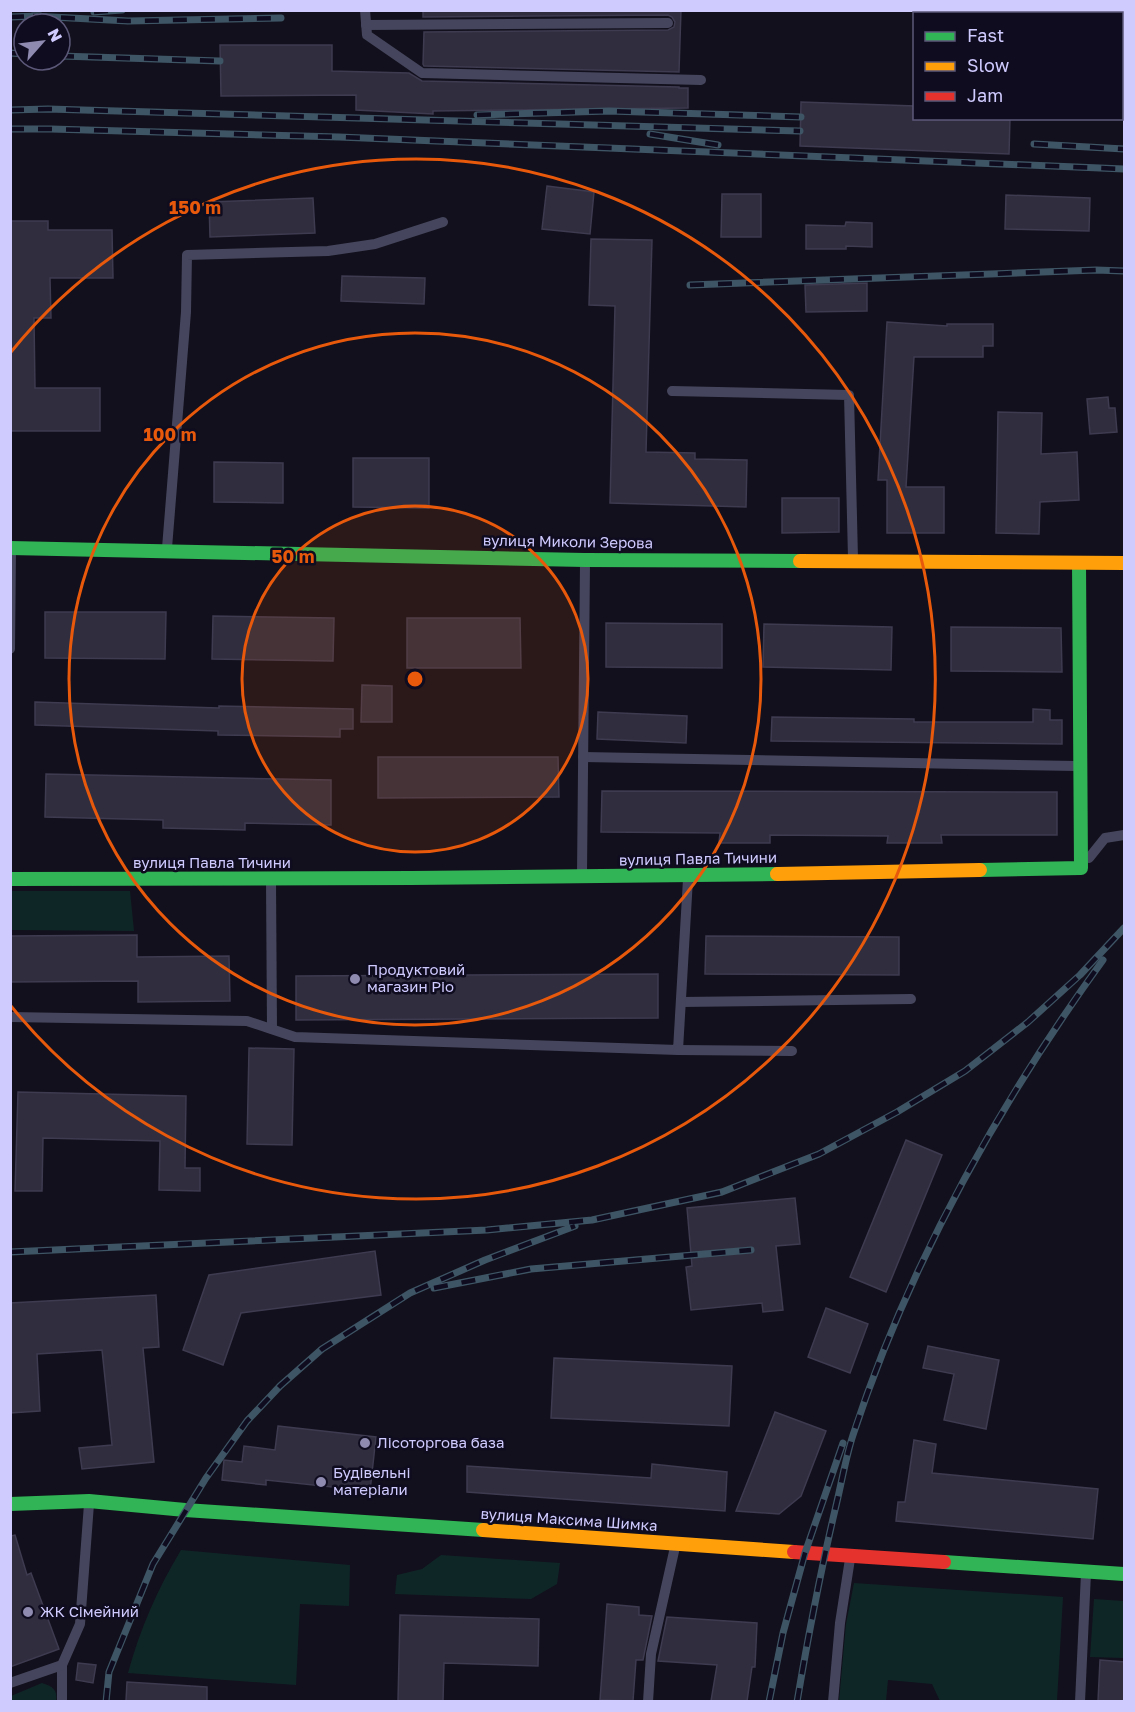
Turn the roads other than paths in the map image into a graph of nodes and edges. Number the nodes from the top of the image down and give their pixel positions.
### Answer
1 (366, 10) edge
2 (668, 23) dead end
3 (366, 25) junction
4 (701, 80) dead end
5 (443, 222) dead end
6 (672, 391) dead end
7 (11, 548) edge
8 (167, 551) junction
9 (585, 560) junction
10 (853, 562) junction
11 (1079, 563) junction
12 (1125, 563) edge
13 (10, 649) edge
14 (583, 757) junction
15 (1081, 766) junction
16 (1125, 835) edge
17 (1082, 868) junction
18 (688, 876) junction
19 (582, 878) junction
20 (10, 879) edge
21 (271, 881) junction
22 (910, 999) dead end
23 (681, 1002) junction
24 (10, 1017) edge
25 (272, 1029) junction
26 (678, 1050) junction
27 (792, 1051) dead end
28 (89, 1501) junction
29 (10, 1504) edge
30 (676, 1544) junction
31 (851, 1556) junction
32 (1086, 1572) junction
33 (1125, 1574) edge
34 (62, 1665) junction
35 (10, 1683) edge
36 (62, 1701) edge
37 (648, 1701) edge
38 (833, 1701) edge
39 (1080, 1701) edge

1 - 3 lane
2 - 3 lane
3 - 4 lane
5 - 8 lane
6 - 10 lane
7 - 8 street, вулиця Миколи Зерова
7 - 13 lane
8 - 9 street, вулиця Миколи Зерова
9 - 10 street, вулиця Миколи Зерова
9 - 14 lane
10 - 11 street, вулиця Миколи Зерова
11 - 12 street, вулиця Миколи Зерова
11 - 15 street
14 - 15 lane
14 - 19 lane
15 - 17 street
16 - 17 lane
17 - 18 street, вулиця Павла Тичини
18 - 19 street, вулиця Павла Тичини
18 - 23 lane
19 - 21 street, вулиця Павла Тичини
20 - 21 street, вулиця Павла Тичини
21 - 25 lane
22 - 23 lane
23 - 26 lane
24 - 25 lane
25 - 26 lane
26 - 27 lane
28 - 29 street, вулиця Максима Шимка
28 - 30 street, вулиця Максима Шимка
28 - 34 lane
30 - 31 street, вулиця Максима Шимка
30 - 37 lane
31 - 32 street, вулиця Максима Шимка
31 - 38 lane
32 - 33 street, вулиця Максима Шимка
32 - 39 lane
34 - 35 lane
34 - 36 lane

